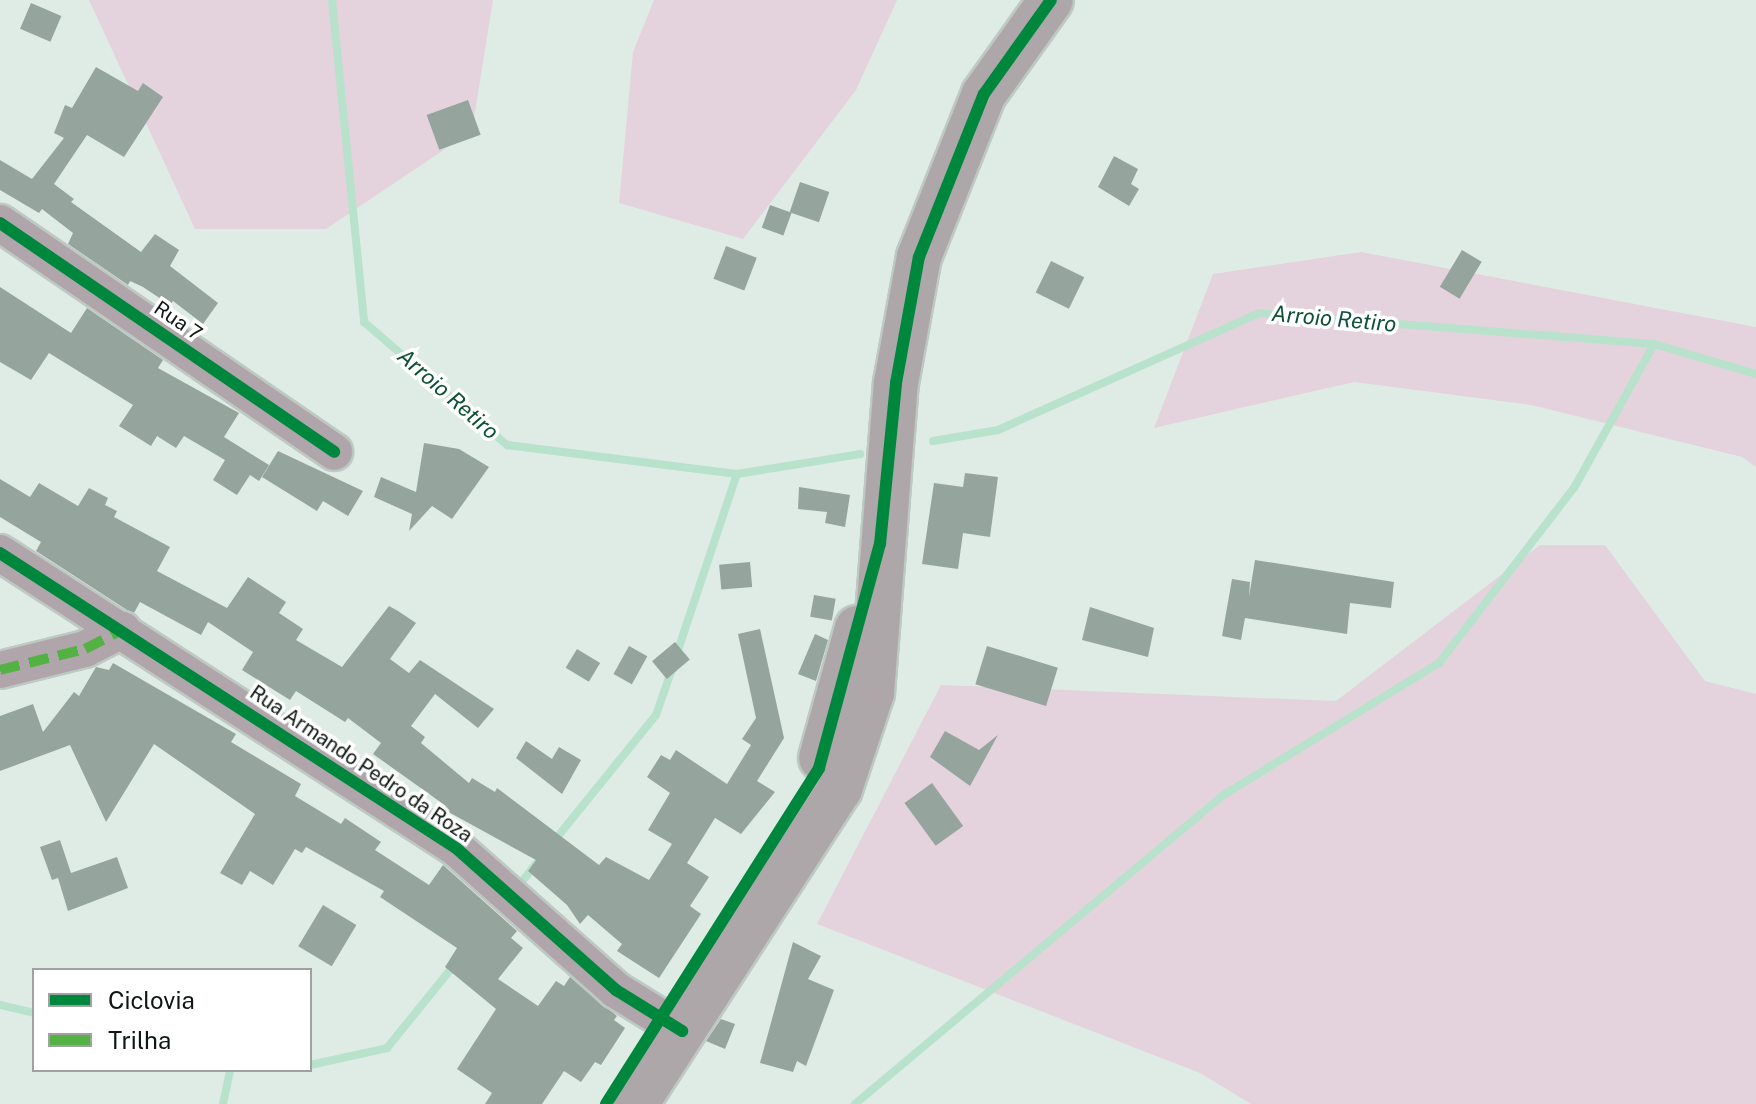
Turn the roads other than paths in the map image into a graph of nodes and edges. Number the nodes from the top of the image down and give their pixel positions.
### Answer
1 (1051, 0) edge
2 (0, 223) edge
3 (334, 452) dead end
4 (0, 553) edge
5 (122, 630) junction
6 (0, 670) edge
7 (671, 1023) junction
8 (606, 1104) edge
9 (636, 1104) edge

1 - 7 main road
2 - 3 street, Rua 7
4 - 5 street, Rua Armando Pedro da Roza
5 - 6 street
5 - 7 street, Rua Armando Pedro da Roza
7 - 8 main road
7 - 9 main road

